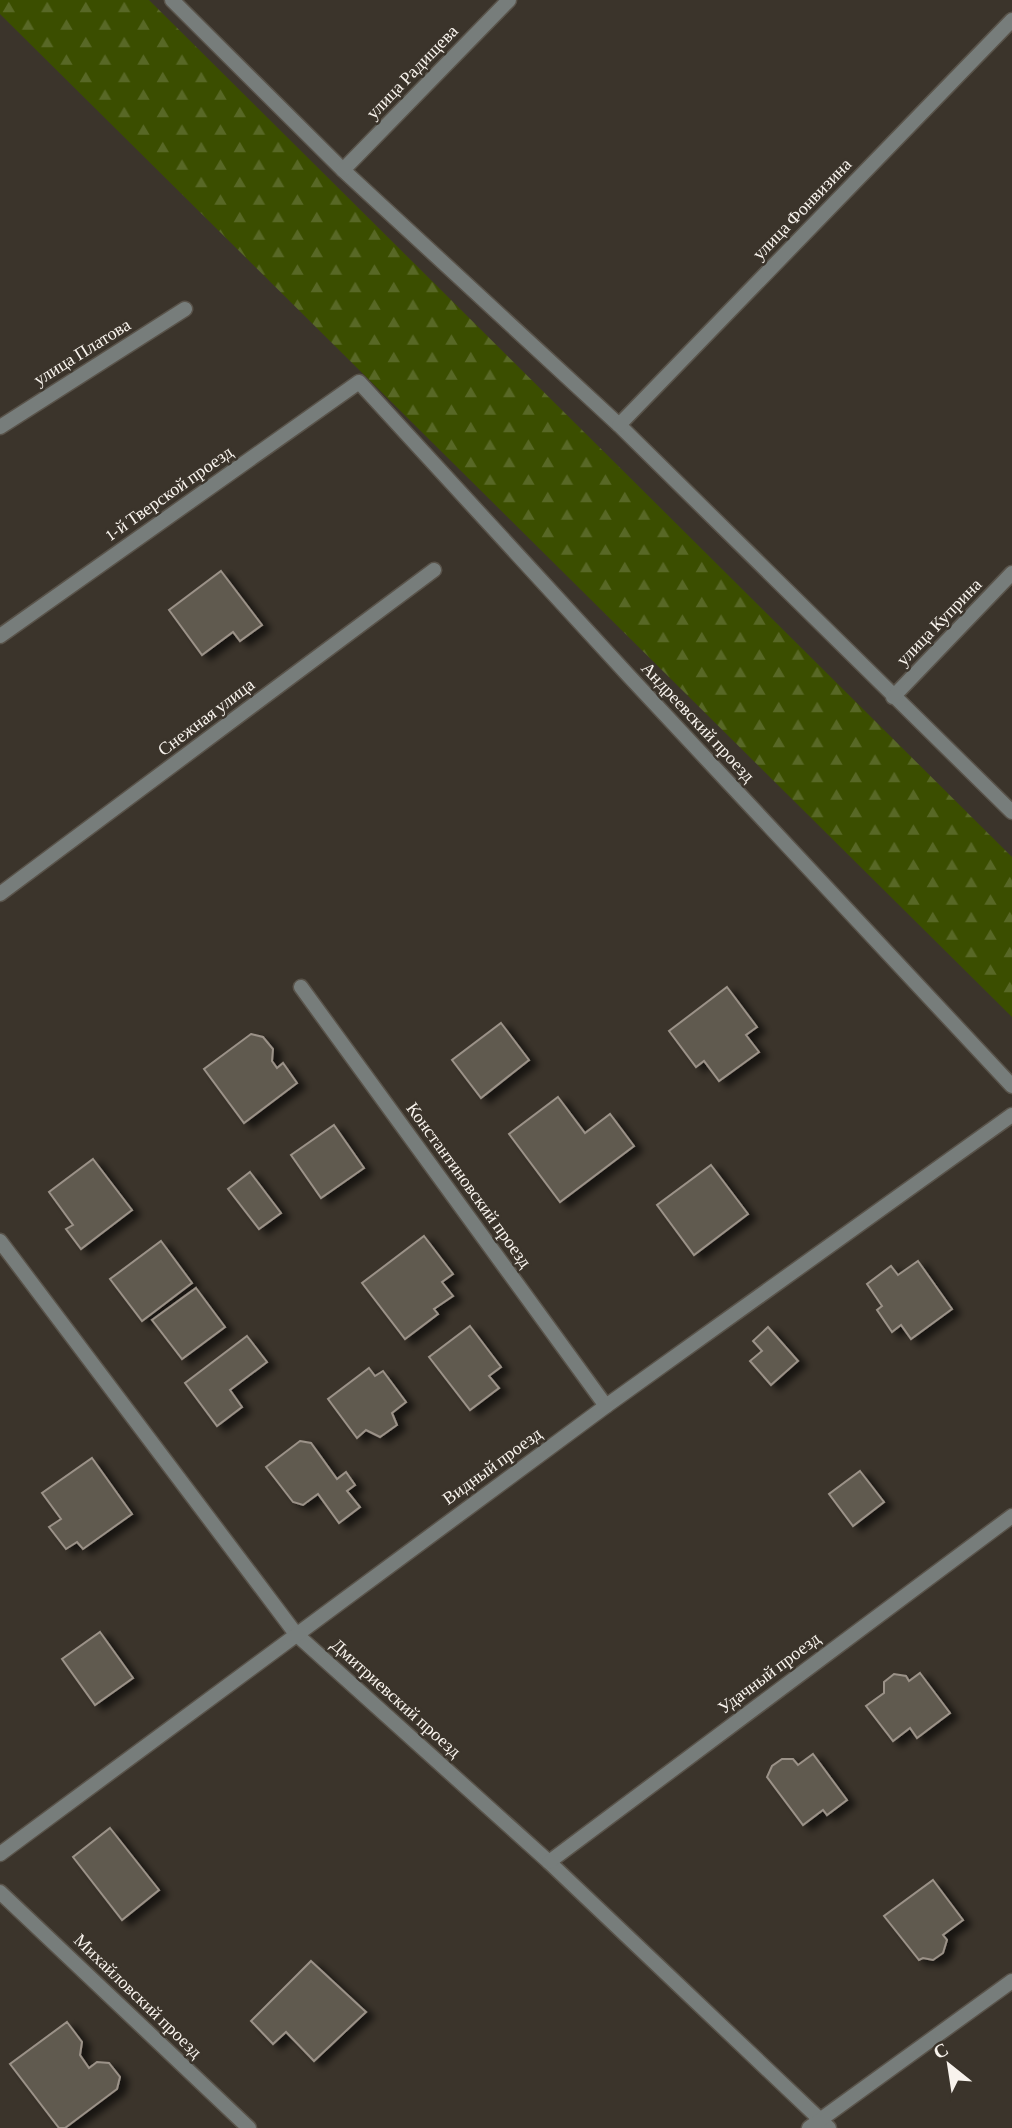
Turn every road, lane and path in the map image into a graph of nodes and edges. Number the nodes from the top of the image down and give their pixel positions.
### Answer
1 (172, 0) edge
2 (509, 0) edge
3 (1012, 20) edge
4 (343, 170) junction
5 (185, 309) dead end
6 (359, 382) joint
7 (619, 425) junction
8 (0, 427) edge
9 (434, 570) dead end
10 (1012, 573) edge
11 (0, 636) edge
12 (893, 697) junction
13 (1012, 812) edge
14 (0, 894) edge
15 (301, 987) dead end
16 (1012, 1086) edge
17 (1012, 1115) edge
18 (0, 1241) edge
19 (606, 1406) junction
20 (1012, 1516) edge
21 (296, 1634) junction
22 (0, 1854) edge
23 (550, 1862) junction
24 (0, 1892) edge
25 (1012, 1982) edge
26 (819, 2125) edge
27 (249, 2128) edge

1 - 4 street
2 - 4 street, улица Радищева
3 - 7 street, улица Фонвизина
4 - 7 street
5 - 8 street, улица Платова
6 - 11 street, 1-й Тверской проезд
6 - 16 street, Андреевский проезд
7 - 12 street
9 - 14 street, Снежная улица
10 - 12 street, улица Куприна
12 - 13 street
15 - 19 street, Константиновский проезд
17 - 19 street, Видный проезд
18 - 21 street, Дмитриевский проезд
19 - 21 street, Видный проезд
20 - 23 street, Удачный проезд
21 - 22 street, Видный проезд
21 - 23 street, Дмитриевский проезд
23 - 26 street, Дмитриевский проезд
24 - 27 street, Михайловский проезд
25 - 26 street

